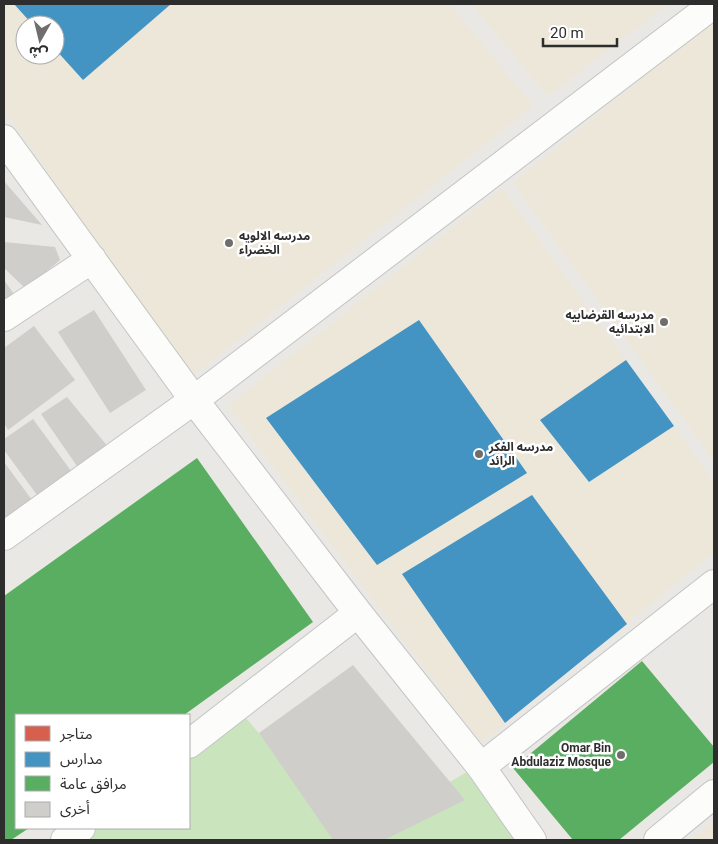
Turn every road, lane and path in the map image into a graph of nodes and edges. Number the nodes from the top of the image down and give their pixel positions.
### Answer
1 (714, 4) edge
2 (4, 139) edge
3 (92, 259) junction
4 (4, 316) edge
5 (194, 400) junction
6 (4, 536) edge
7 (714, 584) edge
8 (358, 613) junction
9 (190, 743) edge
10 (481, 767) junction
11 (714, 794) edge
12 (80, 829) edge
13 (65, 840) edge
14 (532, 840) edge
15 (658, 840) edge

1 - 5 street
2 - 3 street
3 - 4 street
3 - 5 street
5 - 6 street
5 - 8 street
7 - 10 street
8 - 9 street
8 - 10 street
10 - 14 street
11 - 15 street
12 - 13 street

